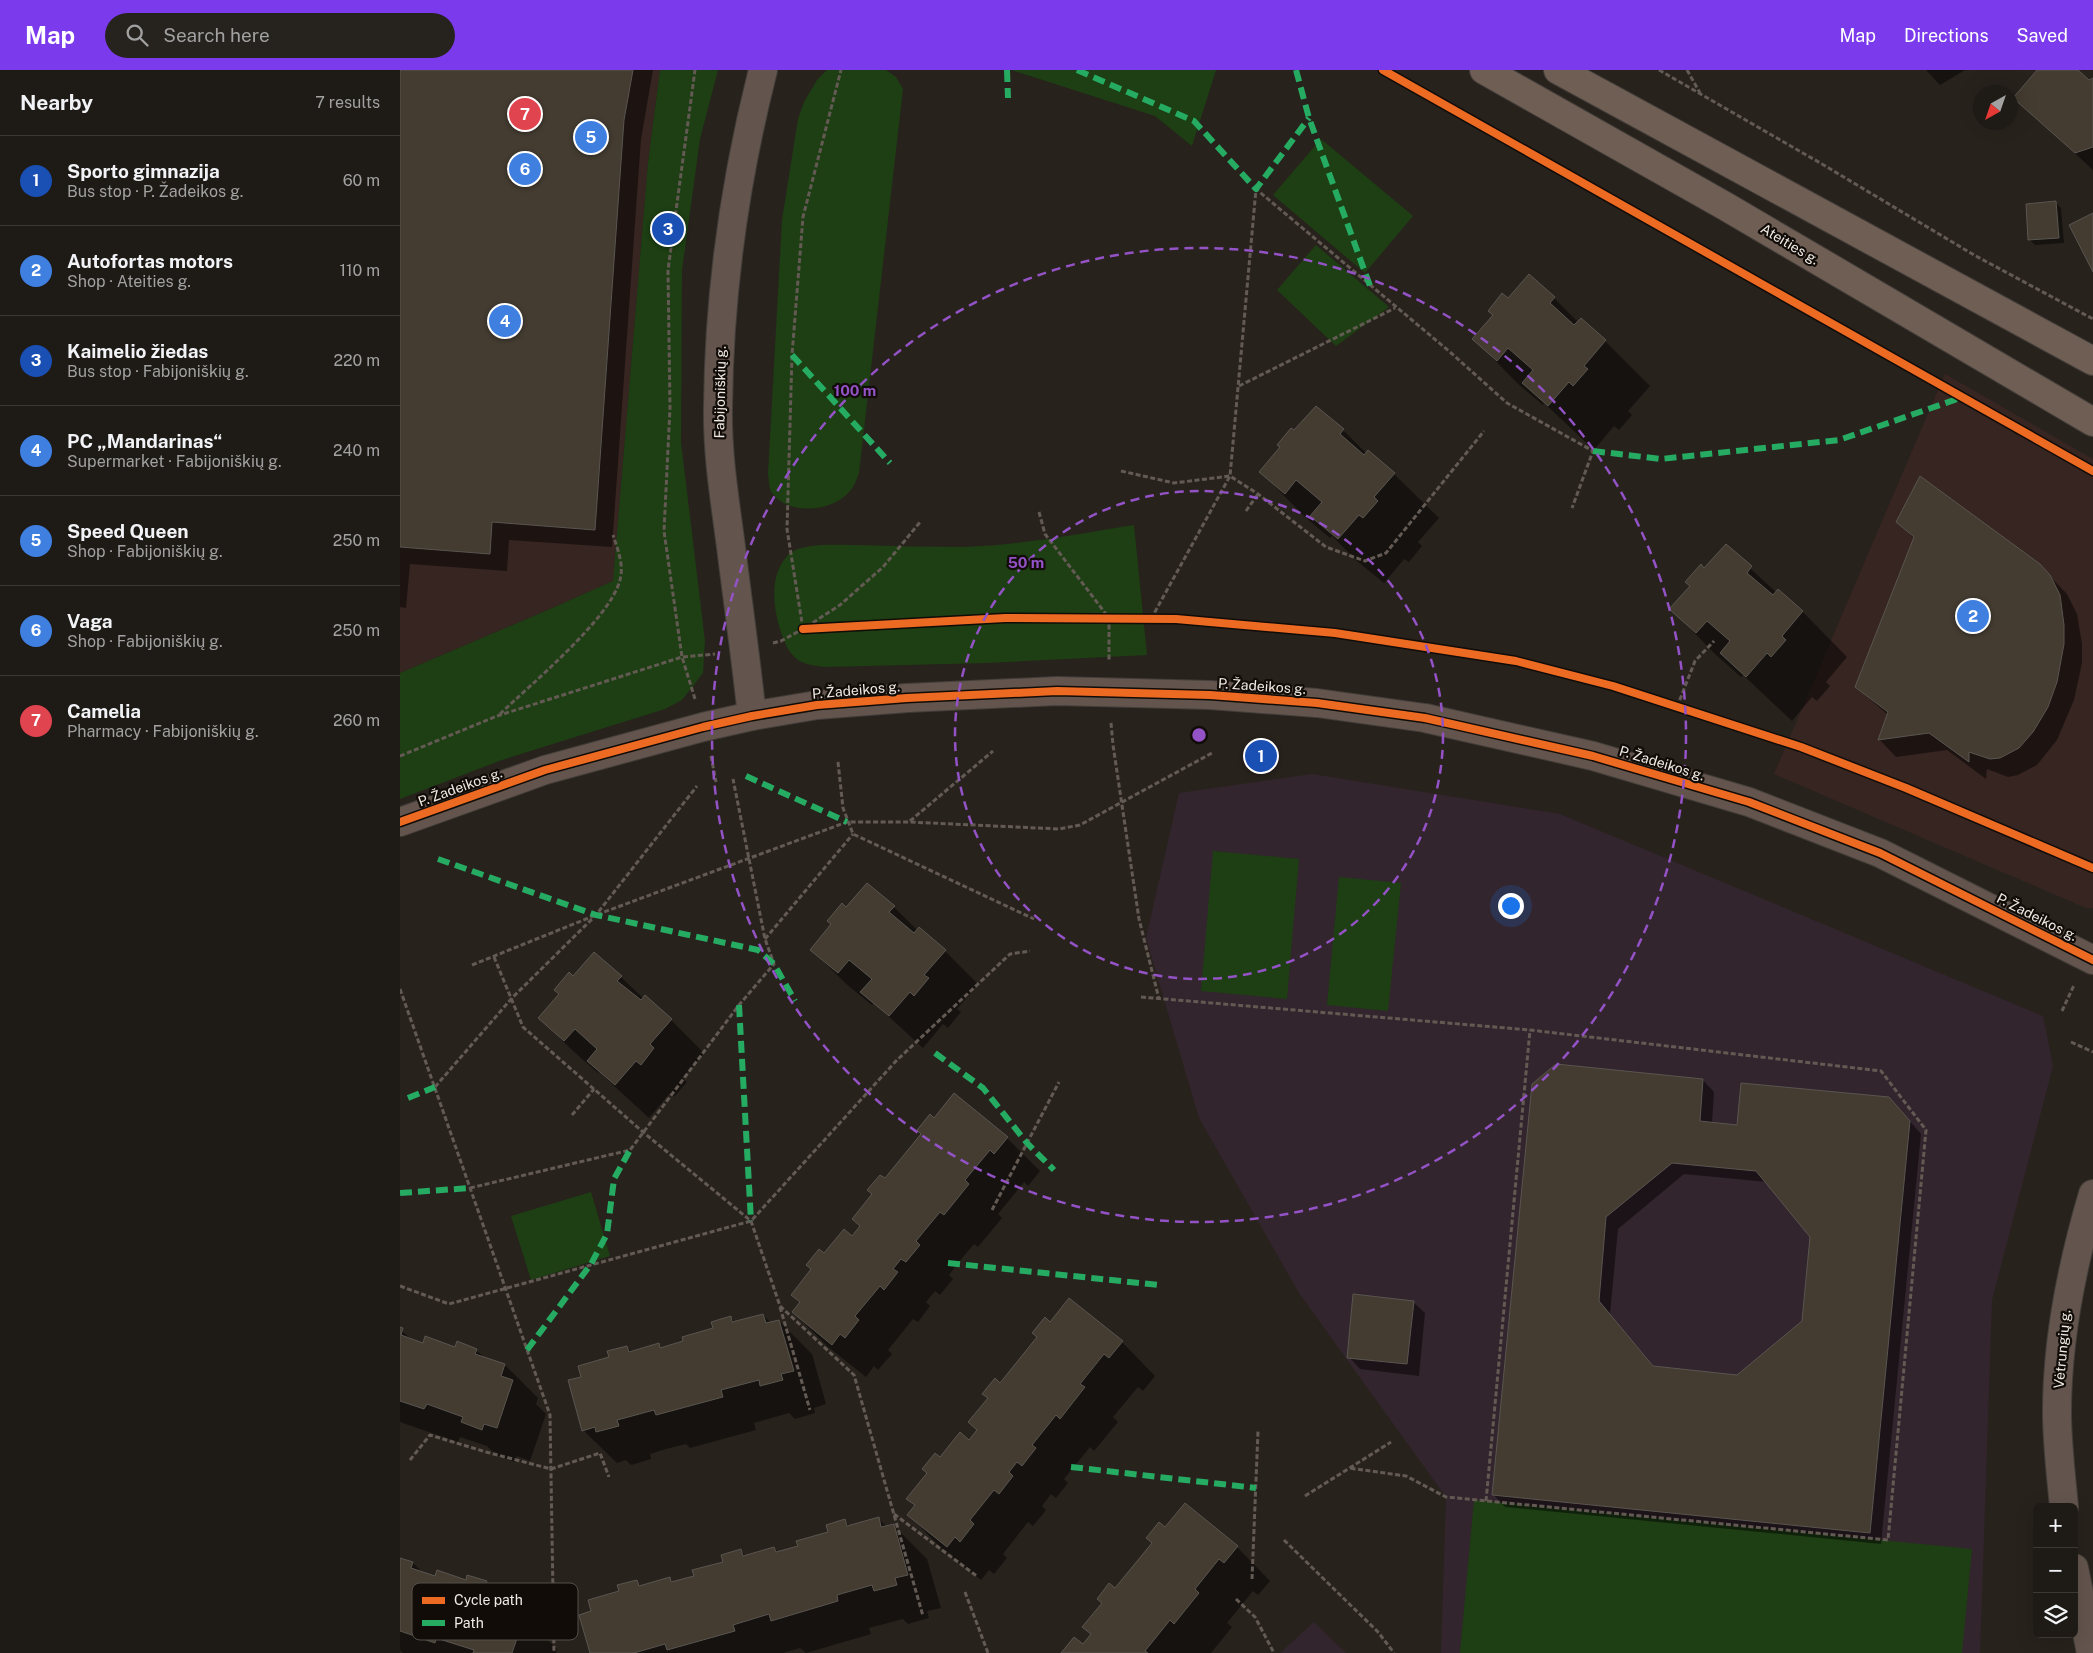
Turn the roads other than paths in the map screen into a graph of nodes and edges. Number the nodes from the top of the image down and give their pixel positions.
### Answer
1 (763, 70) edge
2 (1484, 70) edge
3 (1558, 70) edge
4 (2093, 361) edge
5 (2093, 422) edge
6 (752, 716) junction
7 (400, 822) edge
8 (2093, 960) edge
9 (2093, 1194) edge
10 (2064, 1503) edge
11 (2078, 1587) edge
12 (2092, 1653) edge

1 - 6 street, Fabijoniškių g.
2 - 5 main road, Ateities g.
3 - 4 main road
6 - 7 street, P. Žadeikos g.
6 - 8 street, P. Žadeikos g.
9 - 10 street, Vėtrungių g.
11 - 12 street

